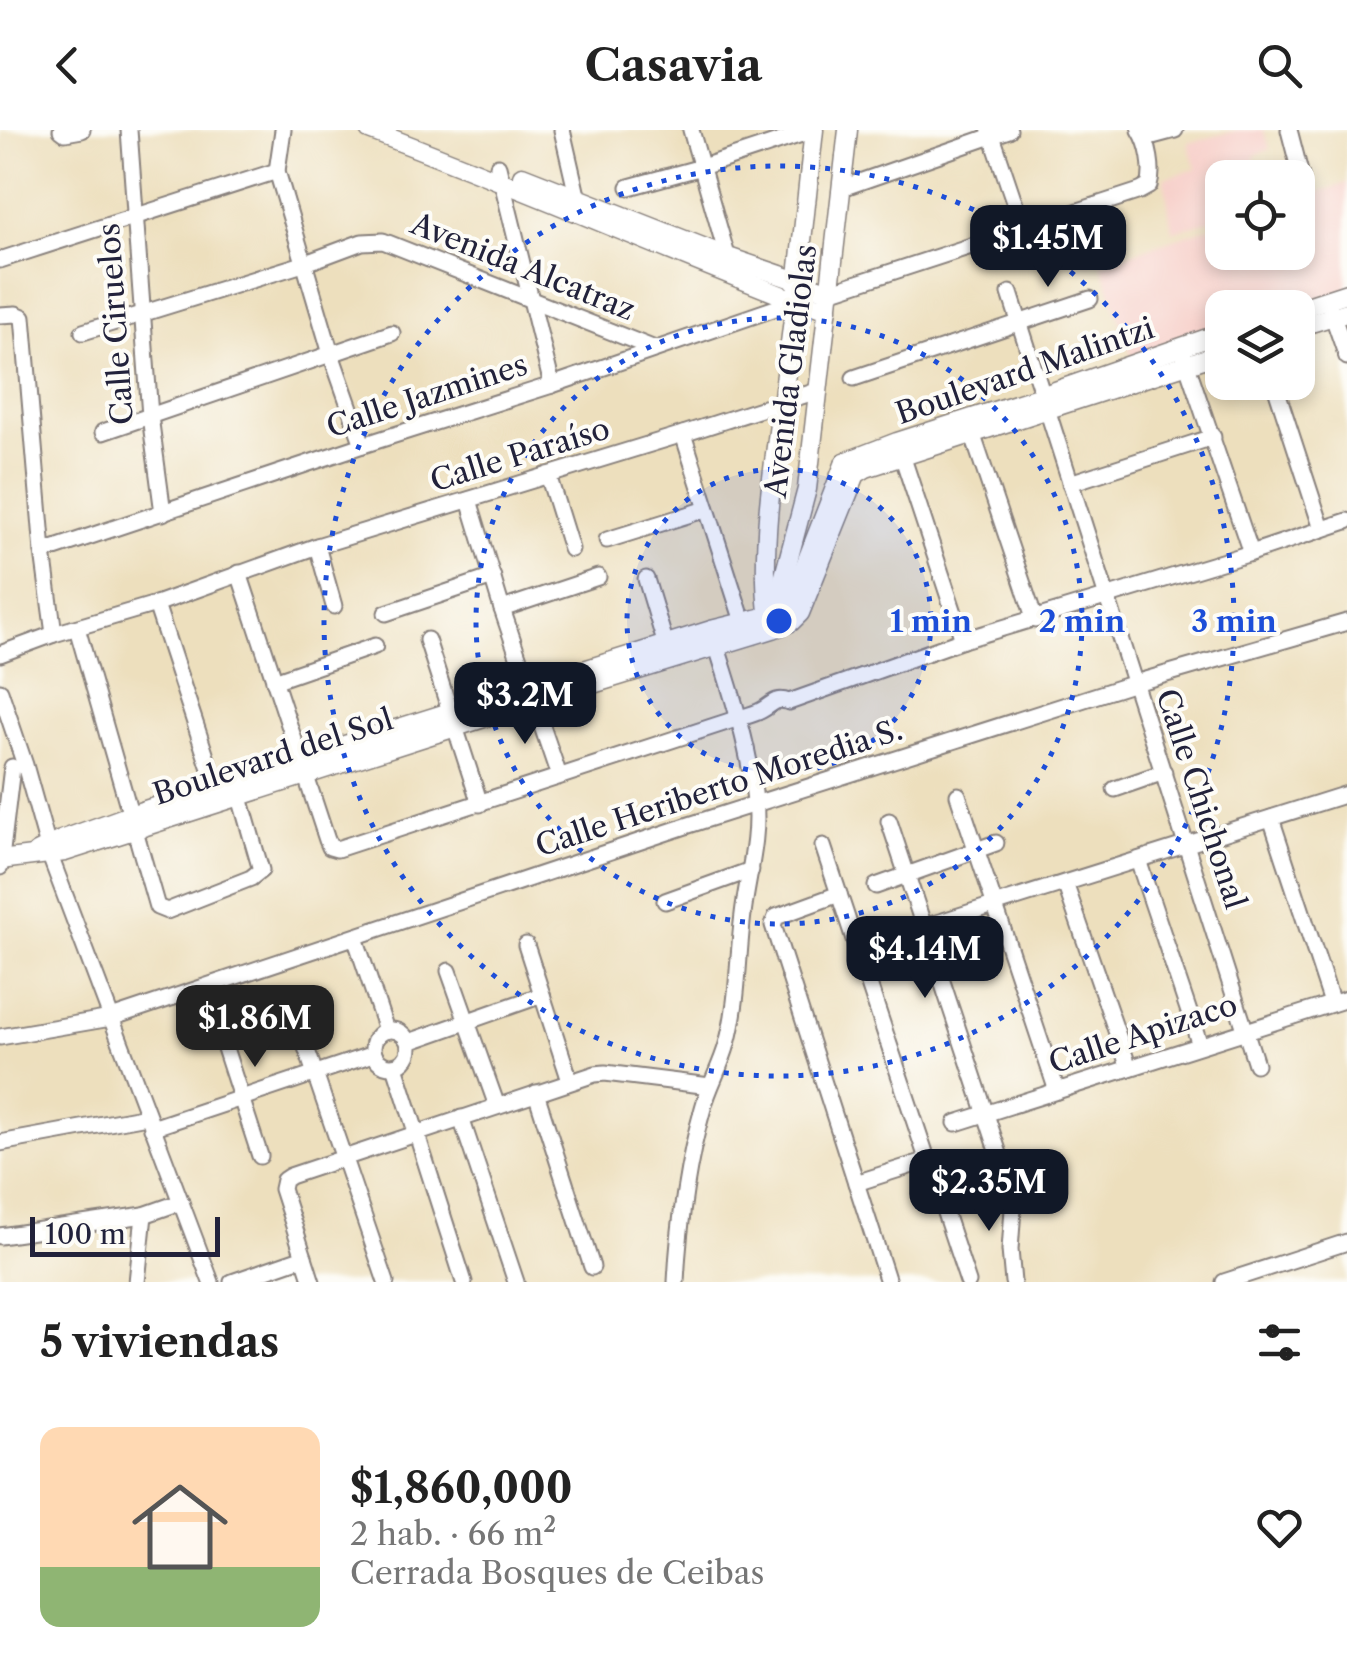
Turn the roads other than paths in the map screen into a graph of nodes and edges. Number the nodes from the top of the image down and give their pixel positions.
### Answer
1 (61, 130) edge
2 (82, 130) edge
3 (129, 130) edge
4 (283, 130) edge
5 (369, 130) edge
6 (402, 130) edge
7 (562, 130) edge
8 (691, 130) edge
9 (814, 130) edge
10 (848, 130) edge
11 (1008, 130) edge
12 (1175, 130) edge
13 (1289, 130) edge
14 (991, 133) edge
15 (1143, 134) edge
16 (1297, 160) edge
17 (702, 167) junction
18 (277, 171) junction
19 (499, 173) junction
20 (629, 187) dead end
21 (842, 188) junction
22 (579, 207) junction
23 (136, 217) junction
24 (1023, 228) junction
25 (0, 260) edge
26 (303, 264) junction
27 (730, 266) junction
28 (796, 291) junction
29 (1010, 293) dead end
30 (1347, 293) edge
31 (529, 299) junction
32 (1090, 299) dead end
33 (829, 301) junction
34 (1336, 309) edge
35 (0, 315) edge
36 (142, 316) junction
37 (1020, 323) junction
38 (83, 332) dead end
39 (392, 333) dead end
40 (1205, 343) edge
41 (655, 349) junction
42 (331, 354) junction
43 (1205, 354) edge
44 (1184, 356) junction
45 (1347, 357) edge
46 (854, 378) dead end
47 (552, 385) junction
48 (817, 390) junction
49 (1280, 400) edge
50 (782, 402) junction
51 (1044, 404) junction
52 (150, 416) junction
53 (970, 427) junction
54 (102, 432) dead end
55 (683, 434) junction
56 (1213, 437) junction
57 (363, 445) junction
58 (812, 449) junction
59 (900, 449) junction
60 (844, 462) junction
61 (548, 475) junction
62 (1070, 483) junction
63 (469, 500) junction
64 (770, 506) junction
65 (706, 510) junction
66 (802, 510) junction
67 (163, 514) junction
68 (1347, 521) edge
69 (1322, 529) junction
70 (607, 540) dead end
71 (317, 546) junction
72 (571, 549) dead end
73 (43, 552) junction
74 (1251, 553) junction
75 (239, 573) junction
76 (493, 577) junction
77 (598, 577) dead end
78 (646, 580) dead end
79 (1108, 596) junction
80 (156, 604) junction
81 (334, 606) dead end
82 (502, 609) junction
83 (386, 613) dead end
84 (1035, 620) junction
85 (771, 622) junction
86 (1347, 622) edge
87 (77, 628) junction
88 (745, 628) junction
89 (54, 634) junction
90 (714, 638) junction
91 (427, 640) dead end
92 (963, 640) junction
93 (375, 646) dead end
94 (668, 653) junction
95 (0, 654) edge
96 (274, 681) junction
97 (1136, 683) junction
98 (0, 691) edge
99 (531, 694) junction
100 (739, 718) junction
101 (453, 720) junction
102 (12, 767) edge
103 (302, 767) junction
104 (1164, 772) junction
105 (559, 776) junction
106 (231, 788) junction
107 (1115, 789) dead end
108 (958, 795) dead end
109 (1346, 796) edge
110 (480, 804) junction
111 (756, 804) junction
112 (1271, 818) junction
113 (889, 821) dead end
114 (132, 823) junction
115 (996, 843) dead end
116 (1186, 844) junction
117 (823, 846) dead end
118 (977, 850) junction
119 (43, 852) junction
120 (1, 860) edge
121 (1138, 860) junction
122 (0, 868) edge
123 (751, 870) junction
124 (907, 875) junction
125 (1065, 882) junction
126 (876, 886) dead end
127 (839, 894) junction
128 (665, 900) dead end
129 (995, 904) junction
130 (924, 927) junction
131 (355, 938) junction
132 (526, 946) dead end
133 (449, 971) dead end
134 (542, 995) junction
135 (1340, 1001) edge
136 (111, 1018) junction
137 (297, 1021) dead end
138 (467, 1022) junction
139 (386, 1030) junction
140 (1246, 1030) junction
141 (0, 1036) edge
142 (409, 1042) junction
143 (1200, 1045) junction
144 (224, 1046) dead end
145 (373, 1054) junction
146 (1256, 1064) dead end
147 (394, 1066) junction
148 (1128, 1068) junction
149 (315, 1073) junction
150 (570, 1081) junction
151 (710, 1086) junction
152 (1057, 1090) junction
153 (536, 1093) junction
154 (241, 1098) junction
155 (497, 1106) junction
156 (986, 1113) junction
157 (461, 1118) junction
158 (149, 1122) junction
159 (956, 1123) dead end
160 (416, 1133) junction
161 (0, 1144) edge
162 (260, 1156) dead end
163 (344, 1158) junction
164 (928, 1160) junction
165 (856, 1183) junction
166 (181, 1202) junction
167 (144, 1215) junction
168 (0, 1236) edge
169 (1347, 1242) edge
170 (304, 1257) junction
171 (592, 1266) dead end
172 (137, 1282) edge
173 (211, 1282) edge
174 (232, 1282) edge
175 (312, 1282) edge
176 (386, 1282) edge
177 (464, 1282) edge
178 (516, 1282) edge
179 (676, 1282) edge
180 (888, 1282) edge
181 (968, 1282) edge
182 (1014, 1282) edge
183 (1224, 1282) edge

1 - 2 street
3 - 23 street, Calle Ciruelos
4 - 18 street
5 - 19 street
6 - 19 street
7 - 22 street
8 - 17 street
9 - 17 street
9 - 28 street, Avenida Gladiolas
10 - 21 street, Avenida Gladiolas
11 - 14 street
12 - 15 street
13 - 16 street
14 - 21 street
14 - 24 street
15 - 24 street
17 - 20 street
17 - 27 street
18 - 23 street
18 - 26 street
19 - 22 street
19 - 31 street
21 - 33 street, Avenida Gladiolas
22 - 27 street
23 - 25 street
23 - 36 street, Calle Ciruelos
24 - 33 street
26 - 31 street, Avenida Alcatraz
26 - 36 street, Avenida Alcatraz
26 - 42 street
27 - 28 street
28 - 33 street
28 - 41 street, Calle Jazmines
28 - 50 street, Avenida Gladiolas
29 - 37 street, Calle Chichonal
30 - 34 street
31 - 41 street, Avenida Alcatraz
31 - 47 street
32 - 37 street
33 - 48 street, Avenida Gladiolas
34 - 45 street
35 - 73 street
36 - 38 street, Avenida Alcatraz
36 - 52 street, Calle Ciruelos
37 - 46 street
37 - 51 street, Calle Chichonal
39 - 42 street
40 - 44 street, Boulevard Malintzi
41 - 47 street, Calle Jazmines
42 - 52 street
42 - 57 street
43 - 44 street, Boulevard Malintzi
44 - 51 street, Boulevard Malintzi
44 - 56 street
47 - 57 street, Calle Jazmines
48 - 50 street, Calle Paraíso
48 - 58 street, Avenida Gladiolas
49 - 69 street
50 - 55 street, Calle Paraíso
50 - 64 street, Avenida Gladiolas
51 - 53 street, Boulevard Malintzi
51 - 62 street, Calle Chichonal
52 - 54 street
52 - 67 street, Calle Ciruelos
53 - 59 street, Boulevard Malintzi
53 - 84 street
55 - 61 street, Calle Paraíso
55 - 65 street
56 - 62 street
56 - 74 street
57 - 67 street, Calle Jazmines
58 - 60 street
58 - 66 street, Avenida Gladiolas
59 - 60 street, Boulevard Malintzi
59 - 85 street, Boulevard del Sol
59 - 92 street
60 - 85 street
61 - 63 street, Calle Paraíso
61 - 72 street
62 - 79 street, Calle Chichonal
63 - 71 street, Calle Paraíso
63 - 76 street
64 - 66 street
64 - 85 street, Avenida Gladiolas
65 - 70 street
65 - 88 street
66 - 85 street, Avenida Gladiolas
67 - 73 street, Calle Jazmines
68 - 69 street
69 - 74 street
71 - 75 street, Calle Paraíso
71 - 81 street
73 - 89 street
74 - 79 street
75 - 80 street, Calle Paraíso
75 - 96 street
76 - 82 street
76 - 83 street
77 - 82 street
78 - 94 street
79 - 84 street
79 - 97 street, Calle Chichonal
80 - 87 street, Calle Paraíso
80 - 106 street
82 - 99 street
84 - 92 street
85 - 88 street, Boulevard del Sol
86 - 97 street, Calle Heriberto Moredia S.
87 - 89 street, Calle Paraíso
87 - 114 street
88 - 90 street, Boulevard del Sol
89 - 95 street, Calle Paraíso
90 - 94 street, Boulevard del Sol
90 - 100 street
91 - 101 street
92 - 100 street
93 - 96 street
94 - 99 street, Boulevard del Sol
96 - 103 street
97 - 104 street, Calle Chichonal
97 - 111 street, Calle Heriberto Moredia S.
98 - 102 street
99 - 101 street, Boulevard del Sol
99 - 105 street
100 - 105 street
100 - 111 street
101 - 103 street, Boulevard del Sol
101 - 110 street
102 - 119 street
102 - 120 street
103 - 106 street, Boulevard del Sol
103 - 110 street
104 - 107 street
104 - 116 street, Calle Chichonal
105 - 110 street
106 - 114 street, Boulevard del Sol
106 - 114 street, Boulevard del Sol
106 - 114 street
108 - 118 street
109 - 112 street
111 - 123 street
111 - 131 street, Calle Heriberto Moredia S.
112 - 116 street
112 - 135 street
113 - 124 street
114 - 119 street, Boulevard del Sol
115 - 118 street
116 - 121 street
116 - 140 street, Calle Chichonal
117 - 127 street
118 - 124 street
118 - 129 street
119 - 120 street, Boulevard del Sol
119 - 136 street
120 - 122 street
121 - 125 street
121 - 143 street
123 - 128 street
123 - 151 street
124 - 126 street
124 - 130 street
125 - 129 street
125 - 148 street
127 - 164 street
127 - 165 street
129 - 130 street
129 - 152 street
130 - 156 street
131 - 136 street, Calle Heriberto Moredia S.
131 - 139 street
132 - 134 street
133 - 138 street
134 - 138 street
134 - 150 street
135 - 140 street, Calle Apizaco
136 - 141 street, Calle Heriberto Moredia S.
136 - 158 street
137 - 149 street
138 - 142 street
138 - 155 street
139 - 142 street
139 - 145 street
140 - 143 street, Calle Apizaco
140 - 146 street, Calle Chichonal
142 - 147 street
143 - 148 street, Calle Apizaco
144 - 154 street
145 - 147 street
145 - 149 street
147 - 160 street
148 - 152 street, Calle Apizaco
149 - 154 street
149 - 163 street
150 - 151 street
150 - 153 street
151 - 179 street
152 - 156 street, Calle Apizaco
153 - 155 street
153 - 171 street
154 - 158 street
154 - 162 street
155 - 157 street
156 - 159 street, Calle Apizaco
156 - 182 street
157 - 160 street
157 - 178 street
158 - 161 street
158 - 166 street
160 - 163 street
160 - 177 street
163 - 170 street
163 - 176 street
164 - 165 street
164 - 181 street
165 - 180 street
166 - 167 street
166 - 173 street
167 - 168 street
167 - 172 street
169 - 183 street
170 - 174 street
170 - 175 street

